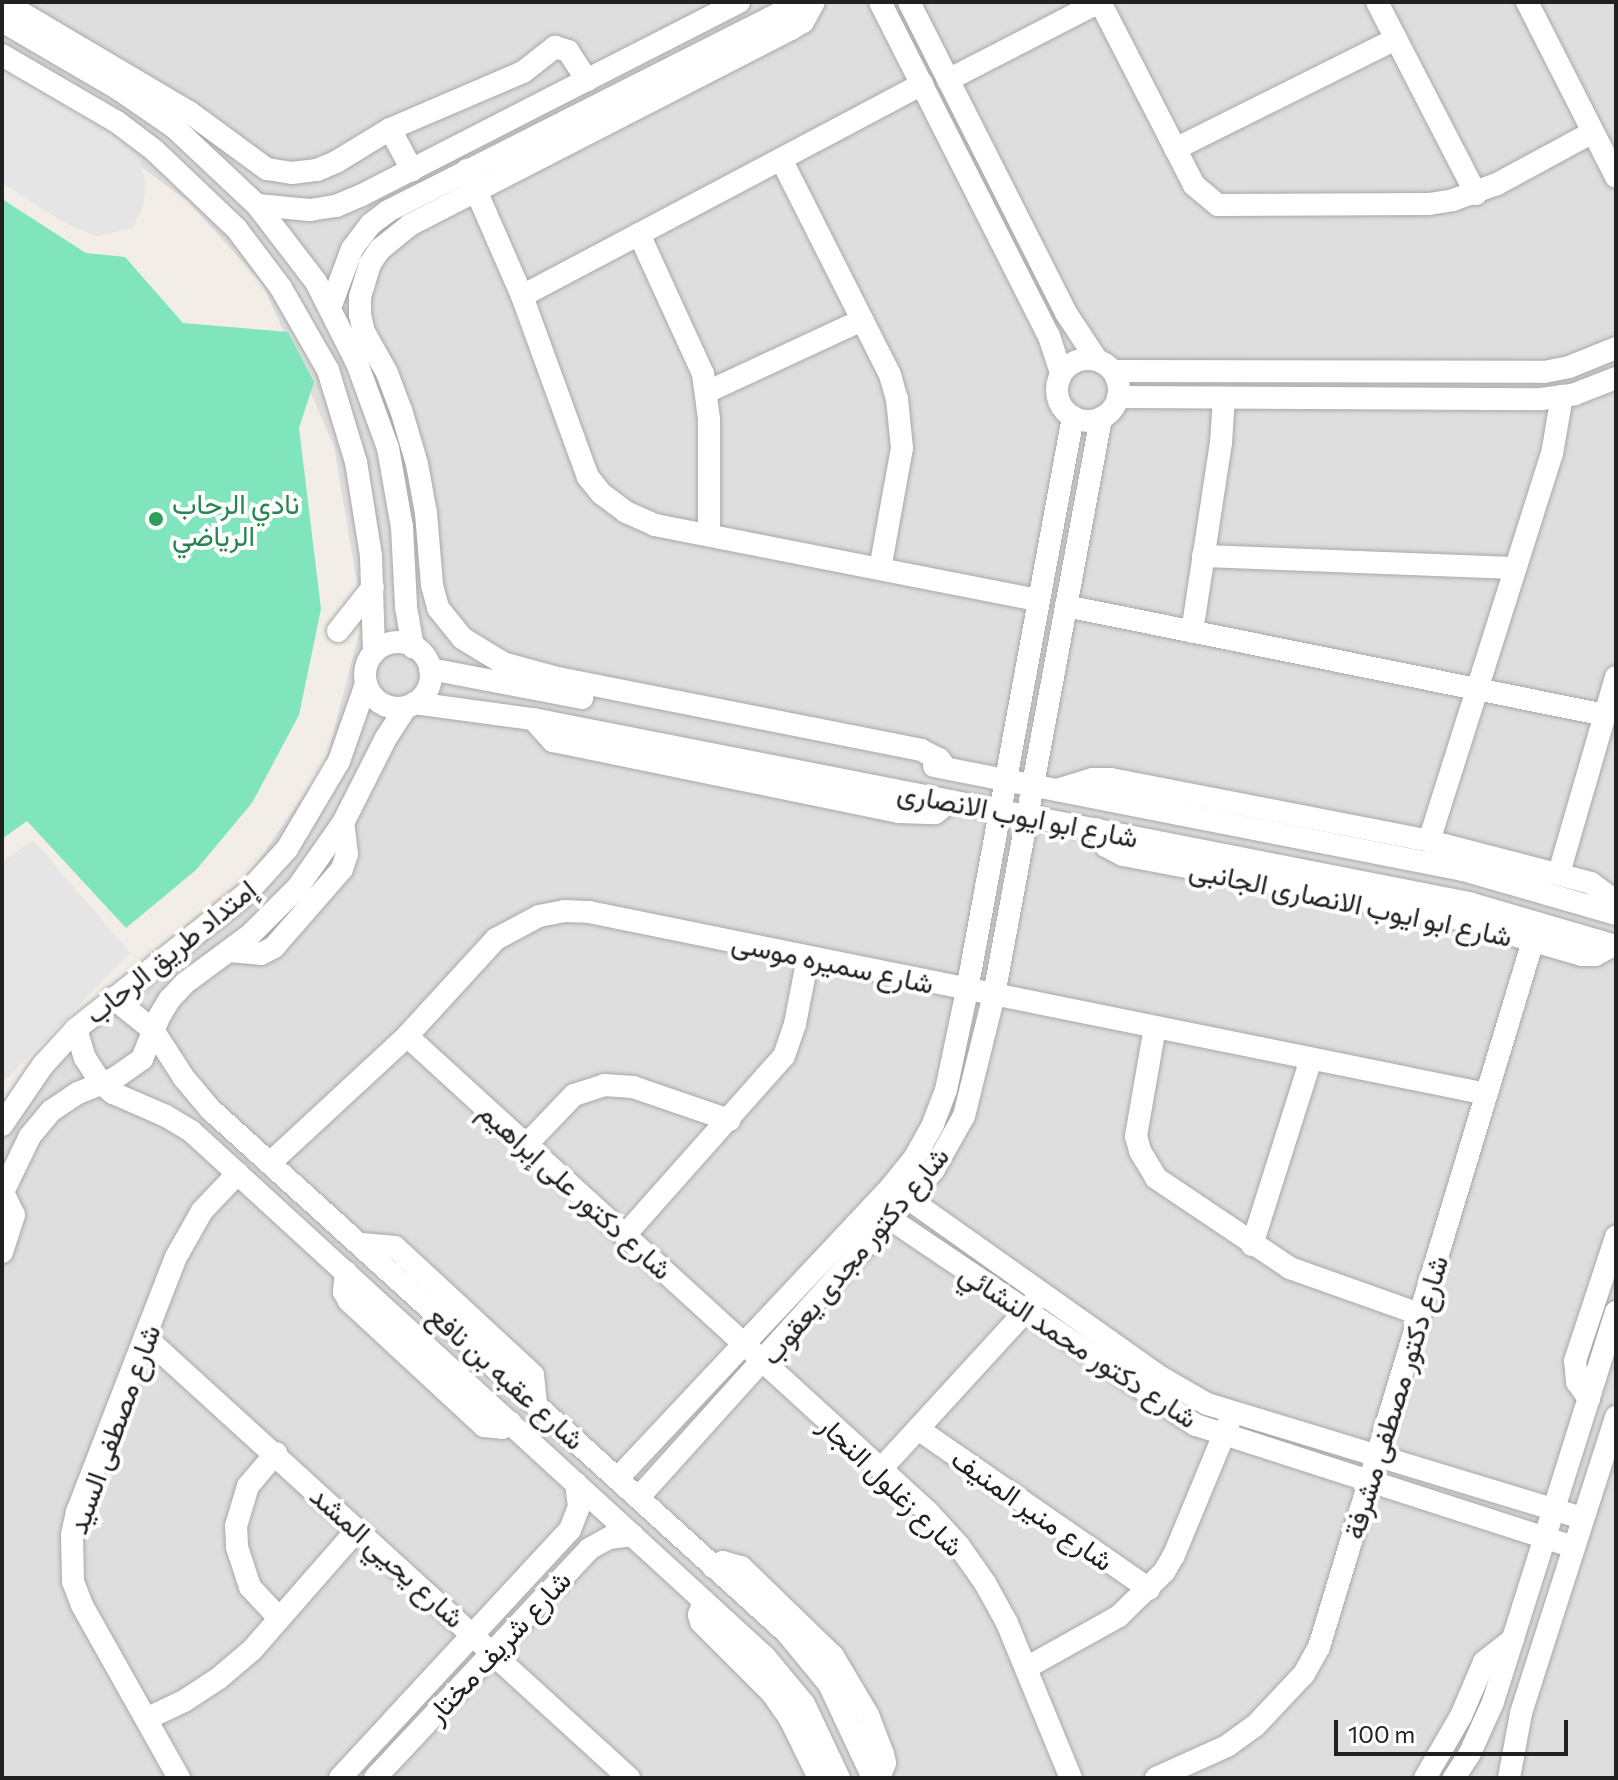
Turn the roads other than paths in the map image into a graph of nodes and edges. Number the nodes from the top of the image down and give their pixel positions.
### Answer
1 (3, 2) edge
2 (739, 2) edge
3 (801, 2) edge
4 (814, 2) edge
5 (880, 2) edge
6 (909, 2) edge
7 (1099, 2) edge
8 (1377, 2) edge
9 (1527, 2) edge
10 (2, 21) edge
11 (1396, 39) junction
12 (2, 55) edge
13 (587, 80) junction
14 (948, 80) junction
15 (922, 84) junction
16 (144, 96) junction
17 (504, 123) junction
18 (390, 129) junction
19 (1593, 132) junction
20 (519, 143) junction
21 (1175, 149) junction
22 (781, 159) junction
23 (412, 170) junction
24 (467, 170) junction
25 (1616, 177) edge
26 (376, 188) junction
27 (478, 193) junction
28 (1476, 194) junction
29 (257, 205) junction
30 (388, 211) junction
31 (639, 234) junction
32 (522, 296) junction
33 (330, 308) junction
34 (862, 320) junction
35 (1616, 348) edge
36 (1105, 366) junction
37 (1061, 373) junction
38 (1616, 378) edge
39 (707, 392) junction
40 (1562, 396) junction
41 (1118, 397) junction
42 (1224, 398) junction
43 (1073, 417) junction
44 (1101, 418) junction
45 (709, 535) junction
46 (1203, 556) junction
47 (1515, 568) junction
48 (880, 569) junction
49 (373, 587) junction
50 (1039, 600) junction
51 (1066, 606) junction
52 (338, 631) dead end
53 (1192, 632) junction
54 (413, 647) junction
55 (374, 652) junction
56 (430, 669) junction
57 (1616, 677) edge
58 (366, 684) junction
59 (557, 685) junction
60 (1477, 689) junction
61 (410, 705) junction
62 (1605, 715) junction
63 (1006, 780) junction
64 (1033, 785) junction
65 (1057, 791) junction
66 (1001, 811) junction
67 (1027, 816) junction
68 (1096, 829) junction
69 (1429, 841) junction
70 (1559, 873) junction
71 (1616, 902) edge
72 (1616, 914) edge
73 (1533, 941) junction
74 (1615, 946) edge
75 (808, 957) junction
76 (967, 990) junction
77 (994, 995) junction
78 (113, 998) junction
79 (1155, 1027) junction
80 (76, 1029) junction
81 (153, 1030) junction
82 (407, 1036) junction
83 (1311, 1059) junction
84 (101, 1083) junction
85 (1487, 1094) junction
86 (210, 1109) junction
87 (729, 1120) junction
88 (2, 1125) edge
89 (191, 1131) junction
90 (526, 1145) junction
91 (270, 1163) junction
92 (238, 1173) junction
93 (2, 1193) edge
94 (900, 1193) junction
95 (881, 1213) junction
96 (625, 1235) junction
97 (1616, 1237) edge
98 (1252, 1245) junction
99 (2, 1252) edge
100 (1044, 1292) junction
101 (1025, 1312) junction
102 (1616, 1312) edge
103 (1419, 1314) junction
104 (145, 1337) junction
105 (744, 1344) junction
106 (764, 1362) junction
107 (1589, 1399) junction
108 (1233, 1413) junction
109 (1616, 1417) edge
110 (918, 1429) junction
111 (1223, 1435) junction
112 (276, 1453) junction
113 (1376, 1456) junction
114 (881, 1469) junction
115 (618, 1478) junction
116 (1369, 1482) junction
117 (576, 1483) junction
118 (639, 1497) junction
119 (1554, 1509) junction
120 (1583, 1518) junction
121 (357, 1530) junction
122 (633, 1535) junction
123 (1545, 1537) junction
124 (1573, 1547) junction
125 (713, 1567) junction
126 (1149, 1589) junction
127 (704, 1601) junction
128 (279, 1618) junction
129 (474, 1634) junction
130 (1513, 1639) junction
131 (493, 1651) junction
132 (1026, 1668) junction
133 (146, 1719) junction
134 (389, 1773) edge
135 (179, 1778) edge
136 (340, 1778) edge
137 (629, 1778) edge
138 (819, 1778) edge
139 (839, 1778) edge
140 (873, 1778) edge
141 (879, 1778) edge
142 (1071, 1778) edge
143 (1156, 1778) edge
144 (1425, 1778) edge
145 (1454, 1778) edge
146 (1509, 1778) edge

1 - 16 street
2 - 13 street
3 - 20 street
4 - 27 street
5 - 15 street
6 - 14 street
7 - 14 street
7 - 21 street
8 - 11 street
9 - 19 street
10 - 16 street
11 - 21 street
11 - 28 street
12 - 49 street
13 - 17 street
13 - 18 street
14 - 36 street
15 - 22 street
15 - 37 street
16 - 18 street
16 - 29 street
17 - 20 street
17 - 23 street
18 - 23 street
19 - 25 street
19 - 28 street
20 - 24 street
21 - 28 street
22 - 31 street
22 - 34 street
23 - 26 street
24 - 27 street
24 - 30 street
26 - 29 street
26 - 30 street
27 - 32 street
27 - 59 street
29 - 33 street
30 - 33 street
31 - 32 street
31 - 39 street
32 - 45 street
33 - 54 street
34 - 39 street
34 - 48 street
35 - 36 street
36 - 37 street
36 - 41 street
37 - 43 street
38 - 40 street
39 - 45 street
40 - 42 street
40 - 47 street
41 - 42 street
41 - 44 street
42 - 46 street
43 - 44 street
43 - 50 street, شارع دكتور مجدى يعقوب
44 - 51 street, شارع دكتور مجدى يعقوب
45 - 48 street
46 - 47 street
46 - 53 street
47 - 60 street
48 - 50 street
49 - 52 street
49 - 55 street
50 - 63 street, شارع دكتور مجدى يعقوب
51 - 53 street
51 - 64 street, شارع دكتور مجدى يعقوب
53 - 60 street
54 - 55 street
54 - 56 street
55 - 58 street
56 - 59 street, شارع ابو ايوب الانصارى
56 - 61 street
57 - 62 street
58 - 61 street
58 - 78 street, إمتداد طريق الرحاب
59 - 63 street, شارع ابو ايوب الانصارى
60 - 62 street
60 - 69 street
61 - 66 street, شارع ابو ايوب الانصارى
61 - 81 street, إمتداد طريق الرحاب
62 - 70 street
63 - 64 street, شارع ابو ايوب الانصارى
63 - 66 street, شارع دكتور مجدى يعقوب
64 - 65 street, شارع ابو ايوب الانصارى
64 - 67 street, شارع دكتور مجدى يعقوب
65 - 69 street
65 - 72 street, شارع ابو ايوب الانصارى
66 - 67 street, شارع ابو ايوب الانصارى
66 - 76 street, شارع دكتور مجدى يعقوب
67 - 68 street, شارع ابو ايوب الانصارى
67 - 77 street, شارع دكتور مجدى يعقوب
68 - 73 street, شارع ابو ايوب الانصارى الجانبى
68 - 74 street, شارع ابو ايوب الانصارى
69 - 70 street
70 - 71 street
73 - 74 street, شارع ابو ايوب الانصارى الجانبى
73 - 85 street, شارع دكتور مصطفى مشرفة
75 - 76 street, شارع سميره موسى
75 - 82 street, شارع سميره موسى
75 - 87 street
76 - 77 street, شارع سميره موسى
76 - 94 street, شارع دكتور مجدى يعقوب
77 - 79 street, شارع سميره موسى
77 - 94 street, شارع دكتور مجدى يعقوب
78 - 80 street, إمتداد طريق الرحاب
78 - 81 street, شارع عقبه بن نافع
79 - 83 street, شارع سميره موسى
79 - 98 street
80 - 84 street
80 - 88 street, إمتداد طريق الرحاب
81 - 84 street, إمتداد طريق الرحاب
81 - 86 street, شارع عقبه بن نافع
82 - 90 street, شارع دكتور على إبراهيم
82 - 91 street, شارع سميره موسى
83 - 85 street, شارع سميره موسى
83 - 98 street
84 - 89 street, شارع عقبه بن نافع
84 - 93 street, إمتداد طريق الرحاب
85 - 103 street, شارع دكتور مصطفى مشرفة
86 - 89 street
86 - 91 street, شارع عقبه بن نافع
87 - 90 street
87 - 96 street
89 - 92 street, شارع عقبه بن نافع
90 - 96 street, شارع دكتور على إبراهيم
91 - 115 street, شارع عقبه بن نافع
92 - 104 street, شارع مصطفى السيد
92 - 117 street, شارع عقبه بن نافع
93 - 99 street
94 - 95 street, شارع دكتور مجدى يعقوب
94 - 100 street, شارع دكتور محمد النشائي
95 - 101 street, شارع دكتور محمد النشائي
95 - 105 street, شارع دكتور مجدى يعقوب
95 - 106 street, شارع دكتور مجدى يعقوب
96 - 105 street, شارع دكتور على إبراهيم
97 - 107 street
98 - 103 street
100 - 101 street
100 - 108 street, شارع دكتور محمد النشائي
101 - 110 street
101 - 111 street, شارع دكتور محمد النشائي
102 - 107 street
103 - 113 street, شارع دكتور مصطفى مشرفة
104 - 112 street, شارع يحيي المشد
104 - 133 street, شارع مصطفى السيد
105 - 106 street, شارع زغلول النجار
105 - 115 street, شارع دكتور مجدى يعقوب
106 - 114 street, شارع زغلول النجار
106 - 118 street, شارع دكتور مجدى يعقوب
107 - 119 street
108 - 111 street
108 - 113 street, شارع دكتور محمد النشائي
109 - 120 street
110 - 114 street
110 - 126 street, شارع منير المنيف
111 - 116 street, شارع دكتور محمد النشائي
111 - 126 street
112 - 121 street, شارع يحيي المشد
112 - 128 street
113 - 116 street, شارع دكتور مصطفى مشرفة
113 - 119 street, شارع دكتور محمد النشائي
114 - 132 street, شارع زغلول النجار
115 - 118 street, شارع عقبه بن نافع
116 - 123 street, شارع دكتور محمد النشائي
116 - 143 street, شارع دكتور مصطفى مشرفة
117 - 122 street, شارع عقبه بن نافع
117 - 129 street, شارع شريف مختار
118 - 125 street, شارع عقبه بن نافع
119 - 120 street, شارع دكتور محمد النشائي
119 - 123 street
120 - 124 street
121 - 128 street
121 - 129 street, شارع يحيي المشد
122 - 127 street, شارع عقبه بن نافع
122 - 131 street, شارع شريف مختار
123 - 124 street, شارع دكتور محمد النشائي
123 - 130 street
124 - 146 street
125 - 140 street, شارع عقبه بن نافع
125 - 141 street
126 - 132 street
127 - 138 street
127 - 139 street, شارع عقبه بن نافع
128 - 133 street
129 - 131 street, شارع يحيي المشد
129 - 136 street, شارع شريف مختار
130 - 144 street
130 - 145 street
131 - 134 street, شارع شريف مختار
131 - 137 street, شارع يحيي المشد
132 - 142 street, شارع زغلول النجار
133 - 135 street, شارع مصطفى السيد

